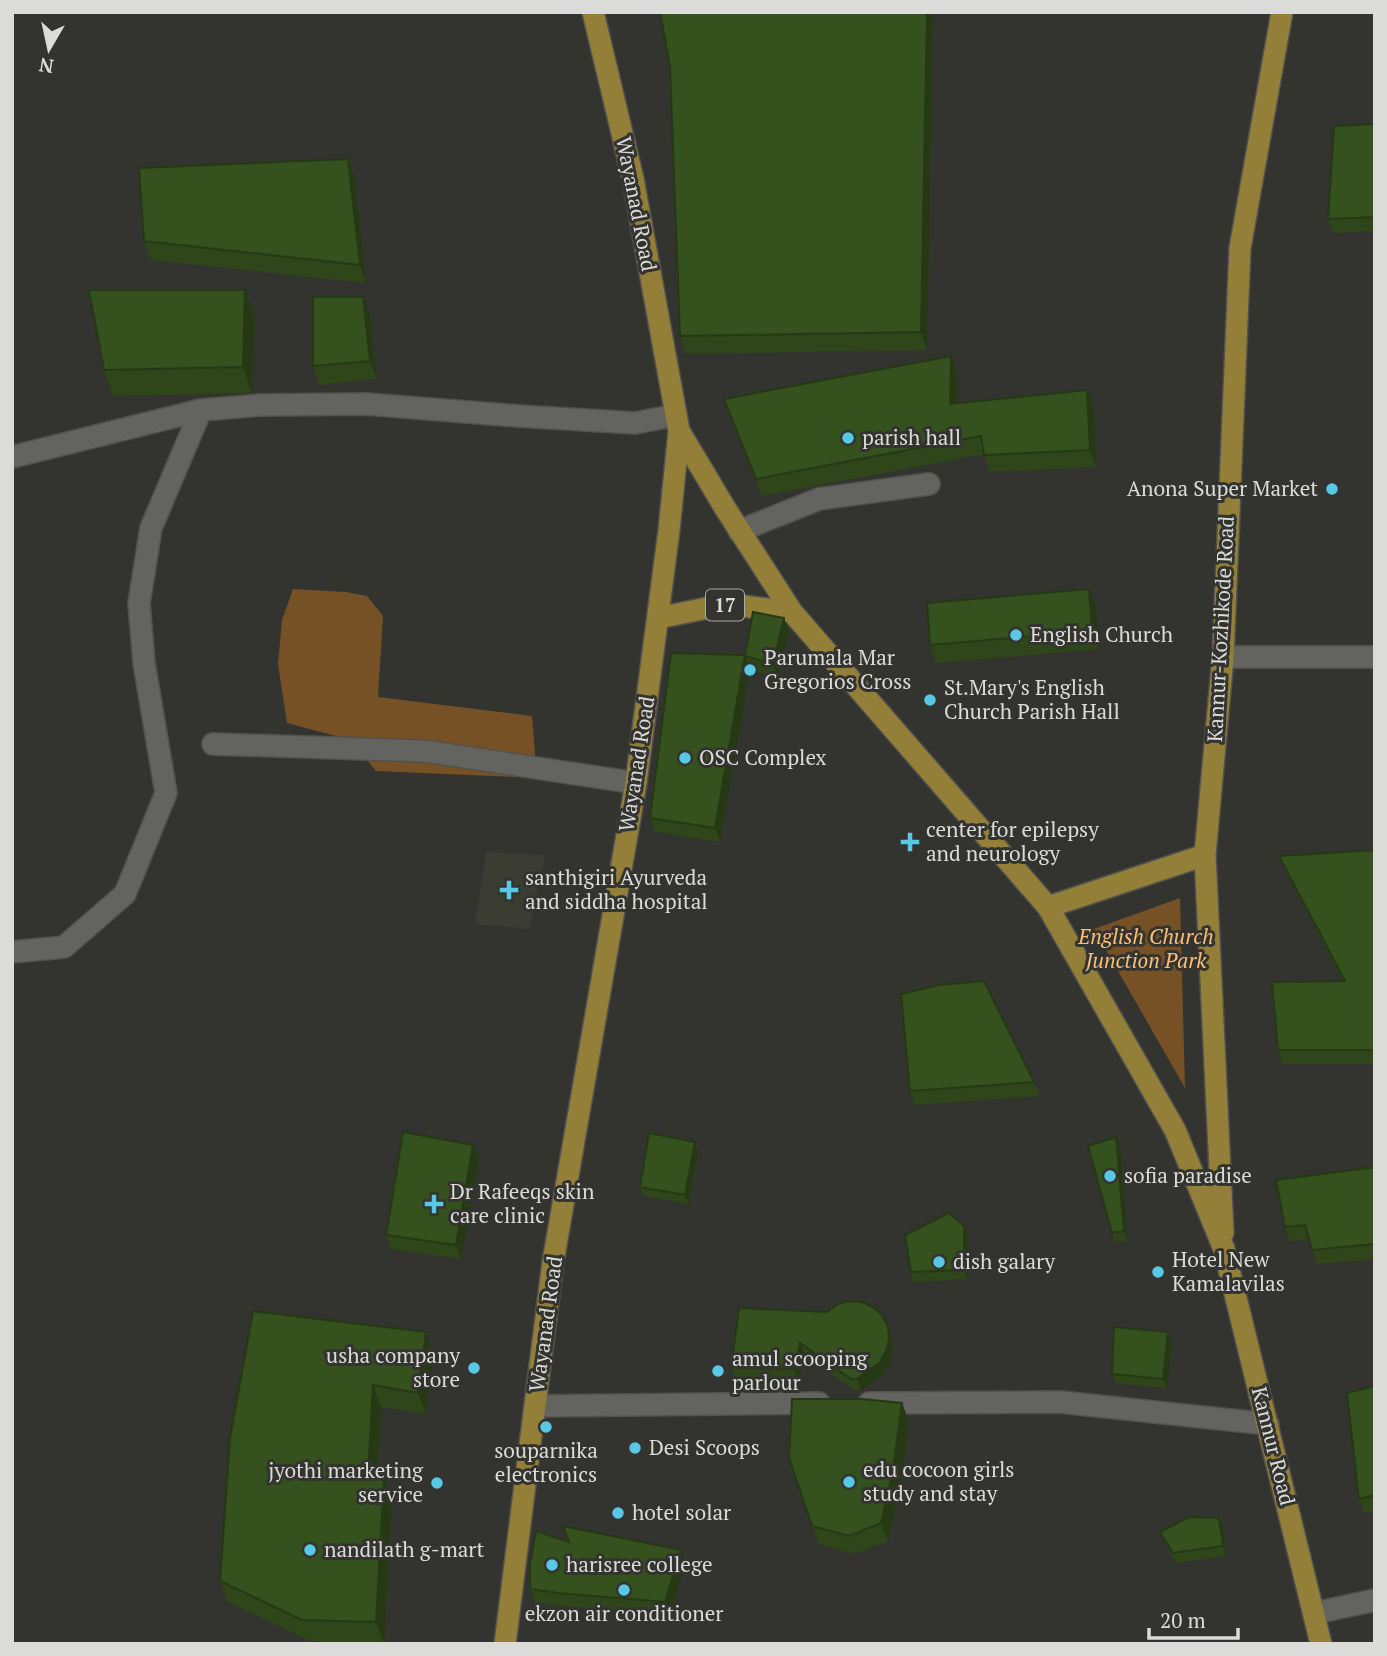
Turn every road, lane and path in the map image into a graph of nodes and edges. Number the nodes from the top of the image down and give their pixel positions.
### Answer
1 (593, 12) edge
2 (1282, 12) edge
3 (201, 410) junction
4 (678, 423) junction
5 (12, 457) edge
6 (929, 484) dead end
7 (739, 531) junction
8 (792, 612) junction
9 (659, 618) junction
10 (1223, 657) junction
11 (1375, 657) edge
12 (212, 744) dead end
13 (636, 783) junction
14 (1205, 855) junction
15 (1048, 907) junction
16 (12, 952) edge
17 (1224, 1249) junction
18 (535, 1406) junction
19 (1268, 1424) junction
20 (1375, 1600) edge
21 (1315, 1613) junction
22 (505, 1644) edge
23 (1321, 1644) edge

1 - 4 main road, Wayanad Road
2 - 10 main road, Kannur-Kozhikode Road
3 - 4 street
3 - 5 street
3 - 16 street
4 - 7 main road
4 - 9 main road, Wayanad Road
6 - 7 street
7 - 8 main road
8 - 9 main road, 17
8 - 15 main road
9 - 13 main road, Wayanad Road
10 - 11 street
10 - 14 main road, Kannur-Kozhikode Road
12 - 13 street
13 - 18 main road, Wayanad Road
14 - 15 main road
14 - 17 main road, Kannur-Kozhikode Road
15 - 17 main road
17 - 19 main road, Kannur Road
18 - 19 street
18 - 22 main road, Wayanad Road
19 - 21 main road, Kannur Road
20 - 21 street
21 - 23 main road, Kannur Road

